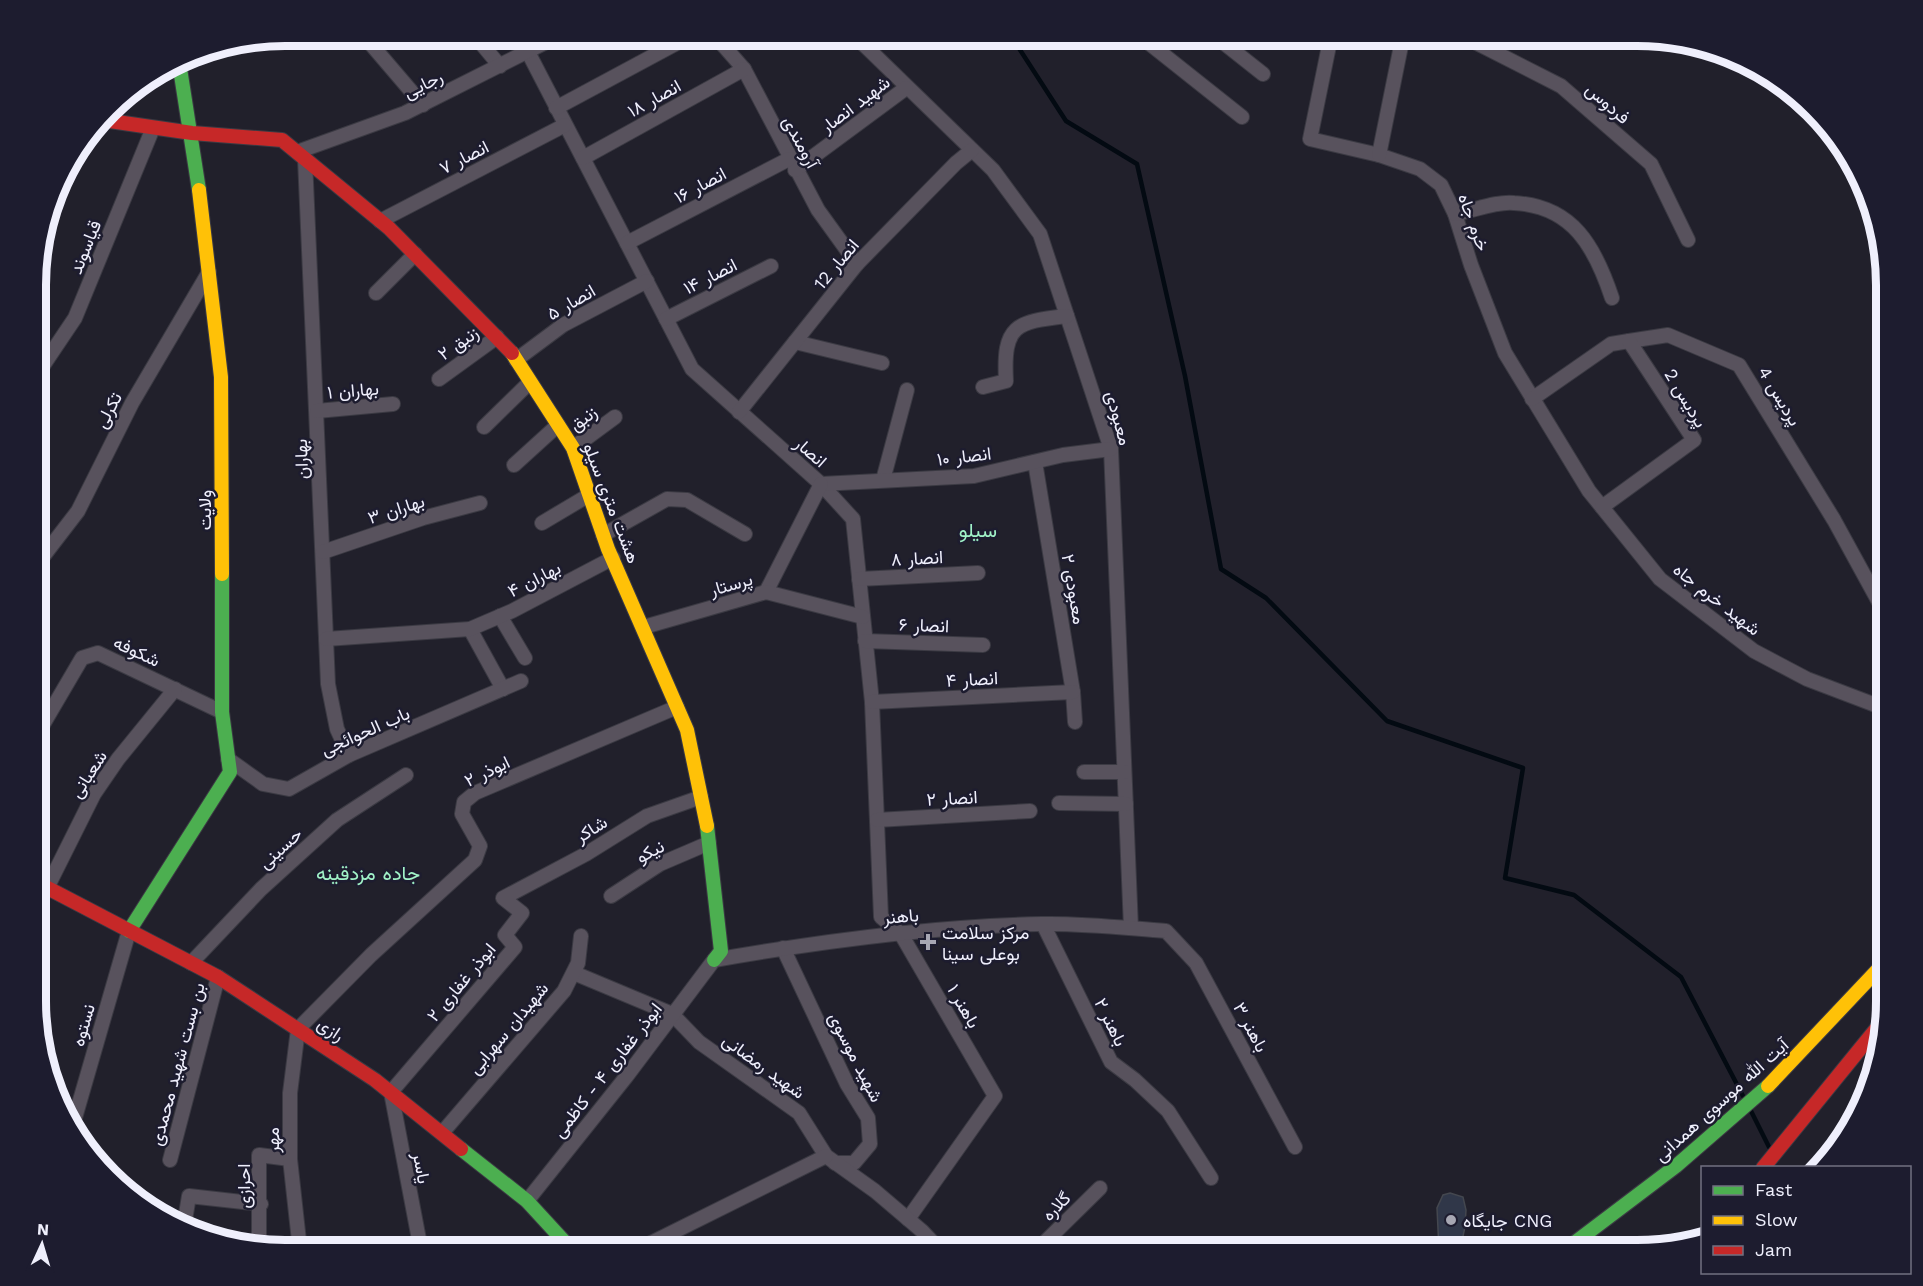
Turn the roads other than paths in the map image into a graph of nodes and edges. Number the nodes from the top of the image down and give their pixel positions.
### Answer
1 (373, 46) edge
2 (484, 46) edge
3 (539, 46) edge
4 (671, 46) edge
5 (724, 46) edge
6 (865, 46) edge
7 (1153, 46) edge
8 (1228, 46) edge
9 (1328, 46) edge
10 (1401, 46) edge
11 (1483, 46) edge
12 (528, 52) junction
13 (501, 66) junction
14 (744, 69) junction
15 (181, 71) edge
16 (1263, 74) dead end
17 (906, 88) junction
18 (423, 105) junction
19 (556, 108) junction
20 (1242, 117) dead end
21 (112, 121) edge
22 (565, 125) junction
23 (153, 128) junction
24 (192, 133) junction
25 (972, 150) junction
26 (1379, 155) junction
27 (301, 156) junction
28 (582, 158) junction
29 (792, 165) junction
30 (1455, 214) junction
31 (380, 221) junction
32 (1688, 240) dead end
33 (627, 243) junction
34 (415, 254) junction
35 (857, 264) junction
36 (771, 266) dead end
37 (209, 272) junction
38 (647, 281) junction
39 (376, 293) dead end
40 (1612, 298) dead end
41 (1067, 316) junction
42 (666, 319) junction
43 (497, 337) junction
44 (1629, 341) junction
45 (795, 342) junction
46 (47, 359) edge
47 (516, 360) junction
48 (882, 363) dead end
49 (439, 379) dead end
50 (530, 382) junction
51 (983, 387) dead end
52 (907, 390) dead end
53 (1532, 399) junction
54 (393, 404) dead end
55 (317, 411) junction
56 (739, 412) junction
57 (615, 417) dead end
58 (558, 425) junction
59 (484, 427) dead end
60 (573, 448) junction
61 (1111, 449) junction
62 (1035, 462) junction
63 (514, 465) dead end
64 (883, 480) junction
65 (821, 484) junction
66 (589, 495) junction
67 (480, 503) dead end
68 (1602, 507) junction
69 (542, 523) dead end
70 (745, 534) dead end
71 (603, 535) junction
72 (47, 551) edge
73 (323, 552) junction
74 (612, 558) junction
75 (978, 573) dead end
76 (859, 579) junction
77 (766, 592) junction
78 (1876, 595) edge
79 (500, 616) junction
80 (863, 617) junction
81 (644, 627) junction
82 (470, 629) junction
83 (326, 639) junction
84 (865, 641) junction
85 (982, 645) dead end
86 (525, 658) dead end
87 (520, 681) dead end
88 (175, 689) junction
89 (503, 689) junction
90 (1073, 692) junction
91 (872, 702) junction
92 (1876, 705) edge
93 (677, 706) junction
94 (222, 712) junction
95 (47, 717) edge
96 (1075, 722) dead end
97 (349, 755) junction
98 (228, 759) junction
99 (1084, 772) dead end
100 (1124, 772) junction
101 (406, 774) dead end
102 (701, 797) junction
103 (1059, 803) dead end
104 (1126, 804) junction
105 (1030, 812) dead end
106 (876, 820) junction
107 (709, 843) junction
108 (47, 878) edge
109 (47, 887) edge
110 (611, 896) dead end
111 (503, 898) joint
112 (1043, 924) junction
113 (1131, 928) junction
114 (129, 931) junction
115 (1166, 931) joint
116 (901, 934) junction
117 (581, 936) dead end
118 (783, 948) junction
119 (714, 960) junction
120 (191, 963) junction
121 (574, 973) junction
122 (1876, 973) edge
123 (218, 977) junction
124 (672, 1014) junction
125 (298, 1029) junction
126 (1874, 1033) edge
127 (391, 1092) junction
128 (76, 1115) edge
129 (442, 1133) junction
130 (1295, 1147) dead end
131 (290, 1159) junction
132 (830, 1159) junction
133 (170, 1160) dead end
134 (1764, 1166) edge
135 (1211, 1178) dead end
136 (1100, 1188) dead end
137 (527, 1201) junction
138 (261, 1204) junction
139 (186, 1217) edge
140 (908, 1219) junction
141 (260, 1238) edge
142 (299, 1240) edge
143 (418, 1240) edge
144 (563, 1240) edge
145 (658, 1240) edge
146 (930, 1240) edge
147 (1047, 1240) edge
148 (1578, 1240) edge

1 - 18 street
2 - 13 street
3 - 12 street, رجایی
4 - 19 street
5 - 14 street, آرومندی
6 - 17 street, معبودی
7 - 20 street
8 - 16 street
9 - 26 street, خرم جاه
10 - 26 street
11 - 32 street, فردوس
12 - 13 street, رجایی
12 - 19 street, انصار
13 - 18 street, رجایی
14 - 28 street, انصار ۱۸
14 - 29 street, آرومندی
15 - 24 main road, ولایت
17 - 25 street, معبودی
17 - 29 street, شهید انصار
18 - 27 street, رجایی
19 - 22 street, انصار
21 - 23 main road, هشت متری سیلو
22 - 28 street, انصار
22 - 31 street, انصار ۷
23 - 24 main road, هشت متری سیلو
23 - 46 street, قیاسوند
24 - 27 main road, هشت متری سیلو
24 - 37 main road, ولایت
25 - 35 street, انصار 12
25 - 41 street, معبودی
26 - 30 street, خرم جاه
27 - 31 main road, هشت متری سیلو
27 - 55 street, بهاران
28 - 33 street, انصار
29 - 33 street, انصار ۱۶
29 - 35 street, آرومندی
30 - 40 street
30 - 53 street, خرم جاه
31 - 34 main road, هشت متری سیلو
33 - 38 street, انصار
34 - 39 street
34 - 43 main road, هشت متری سیلو
35 - 45 street, انصار 12
36 - 42 street, انصار ۱۴
37 - 72 street, تکرلی
37 - 94 main road, ولایت
38 - 42 street, انصار
38 - 47 street, انصار ۵
41 - 51 street
41 - 61 street, معبودی
42 - 56 street, انصار
43 - 47 main road, هشت متری سیلو
43 - 49 street, زنبق ۲
44 - 53 street, پردیس 4
44 - 68 street, پردیس 2
44 - 78 street, پردیس 4
45 - 48 street
45 - 56 street, انصار 12
47 - 50 main road, هشت متری سیلو
50 - 58 main road, هشت متری سیلو
50 - 59 street
52 - 64 street
53 - 68 street, شهید خرم جاه
54 - 55 street, ۱ بهاران
55 - 73 street, بهاران
56 - 65 street, انصار
57 - 60 street, زنبق
58 - 60 main road, هشت متری سیلو
58 - 63 street
60 - 66 main road, هشت متری سیلو
61 - 62 street, انصار ۱۰
61 - 100 street, معبودی
62 - 64 street, انصار ۱۰
62 - 90 street, معبودی ۲
64 - 65 street, انصار ۱۰
65 - 76 street, انصار
65 - 77 street
66 - 69 street
66 - 71 main road, هشت متری سیلو
67 - 73 street, بهاران ۳
68 - 92 street, شهید خرم جاه
70 - 71 street
71 - 74 main road, هشت متری سیلو
73 - 83 street, بهاران
74 - 79 street, بهاران ۴
74 - 81 main road, هشت متری سیلو
75 - 76 street, انصار ۸
76 - 80 street, انصار
77 - 80 street, پرستار
77 - 81 street, پرستار
79 - 82 street, بهاران ۴
79 - 86 street
80 - 84 street, انصار
81 - 93 main road, هشت متری سیلو
82 - 83 street, بهاران ۴
82 - 89 street
83 - 97 street, بهاران
84 - 85 street, انصار ۶
84 - 91 street, انصار
87 - 89 street, باب الحوائجی
88 - 94 street, شکوفه
88 - 95 street, شکوفه
88 - 108 street, شعبانی
89 - 97 street, باب الحوائجی
90 - 91 street, انصار ۴
90 - 96 street, معبودی ۲
91 - 106 street, انصار
93 - 102 main road, هشت متری سیلو
93 - 125 street, ابوذر ۲
94 - 98 main road, ولایت
97 - 98 street, باب الحوائجی
98 - 114 main road, ولایت
99 - 100 street
100 - 104 street, معبودی
101 - 120 street, حسینی
102 - 107 main road, هشت متری سیلو
102 - 111 street, شاکر
103 - 104 street
104 - 113 street, معبودی
105 - 106 street, انصار ۲
106 - 116 street, انصار
107 - 110 street, نیکو
107 - 119 main road, هشت متری سیلو
109 - 114 main road, رازی
111 - 127 street, ابوذر غفاری ۲
112 - 113 street, باهنر
112 - 116 street, باهنر
112 - 135 street, باهنر ۲
113 - 115 street, باهنر
114 - 120 main road, رازی
114 - 128 street, نستوه
115 - 130 street, باهنر ۳
116 - 118 street, باهنر
116 - 140 street, باهنر ۱
117 - 121 street, شهیدان سهرابی
118 - 119 street, باهنر
118 - 132 street, شهید موسوی
119 - 124 street, ابوذر غفاری ۴ - کاظمی
120 - 123 main road, رازی
121 - 124 street
121 - 129 street, شهیدان سهرابی
122 - 148 main road, آیت الله موسوی همدانی
123 - 125 main road, رازی
123 - 133 street, بن بست شهید محمدی
124 - 132 street, شهید رمضانی
124 - 137 street, ابوذر غفاری ۴ - کاظمی
125 - 127 main road, رازی
125 - 131 street, مهر
126 - 134 main road
127 - 129 main road, رازی
127 - 143 street, یاسر
129 - 137 main road, رازی
131 - 138 street, احرازی
131 - 142 street, مهر
132 - 140 street, شهید رمضانی
132 - 145 street
136 - 147 street, گلاره
137 - 144 main road, رازی
138 - 139 street
138 - 141 street, احرازی
140 - 146 street, شهید رمضانی

